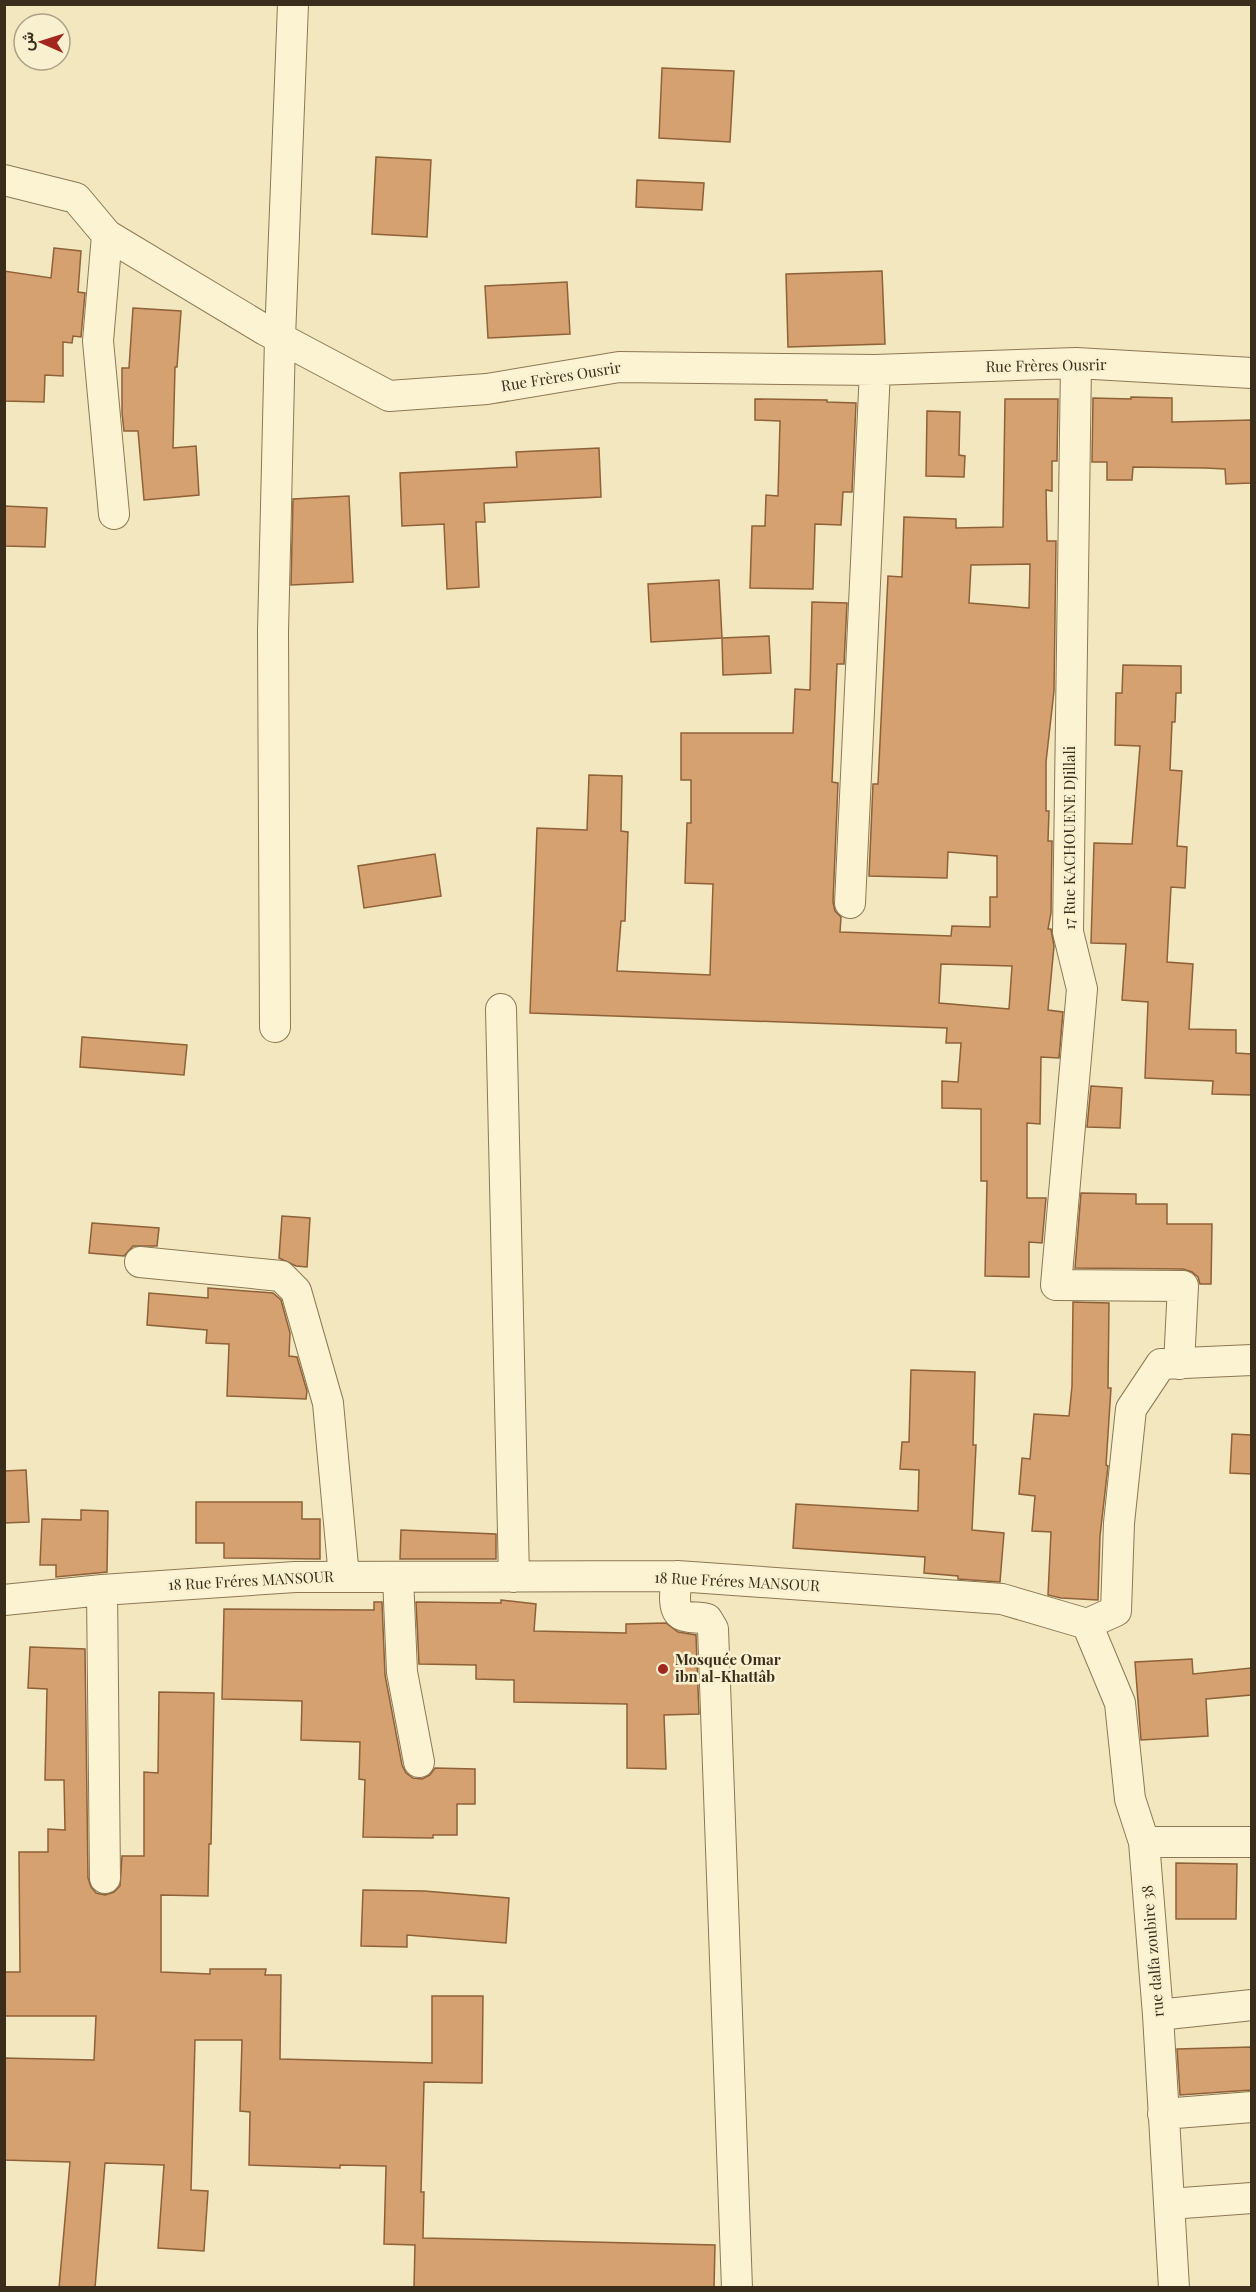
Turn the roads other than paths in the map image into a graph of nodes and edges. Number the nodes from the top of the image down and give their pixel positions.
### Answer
1 (293, 4) edge
2 (4, 180) edge
3 (107, 235) junction
4 (280, 338) junction
5 (1076, 363) junction
6 (875, 370) junction
7 (1251, 373) edge
8 (114, 514) dead end
9 (850, 903) dead end
10 (501, 1009) dead end
11 (275, 1027) dead end
12 (140, 1262) dead end
13 (1251, 1360) edge
14 (1179, 1364) junction
15 (514, 1576) junction
16 (677, 1576) junction
17 (344, 1577) junction
18 (398, 1577) junction
19 (102, 1590) junction
20 (4, 1600) edge
21 (1087, 1624) junction
22 (419, 1762) dead end
23 (1144, 1842) junction
24 (1251, 1842) edge
25 (105, 1878) dead end
26 (1251, 2005) edge
27 (1158, 2014) junction
28 (1251, 2107) edge
29 (1163, 2114) junction
30 (1251, 2198) edge
31 (1169, 2204) junction
32 (737, 2288) edge
33 (1174, 2288) edge

1 - 4 street
2 - 3 street, Rue Frères Ousrir
3 - 4 street, Rue Frères Ousrir
3 - 8 street
4 - 6 street, Rue Frères Ousrir
4 - 11 street
5 - 6 street, Rue Frères Ousrir
5 - 7 street, Rue Frères Ousrir
5 - 14 street, 17 Rue KACHOUENE DJillali
6 - 9 street
10 - 15 street
12 - 17 street
13 - 14 street
14 - 21 street
15 - 16 street, 18 Rue Fréres MANSOUR
15 - 18 street, 18 Rue Fréres MANSOUR
16 - 21 street, 18 Rue Fréres MANSOUR
16 - 32 street
17 - 18 street, 18 Rue Fréres MANSOUR
17 - 19 street, 18 Rue Fréres MANSOUR
18 - 22 street
19 - 20 street, 18 Rue Fréres MANSOUR
19 - 25 street
21 - 23 street, rue dalfa zoubire 38
23 - 24 street
23 - 27 street, rue dalfa zoubire 38
26 - 27 street
27 - 29 street, rue dalfa zoubire 38
28 - 29 street
29 - 31 street, rue dalfa zoubire 38
30 - 31 street
31 - 33 street, rue dalfa zoubire 38

